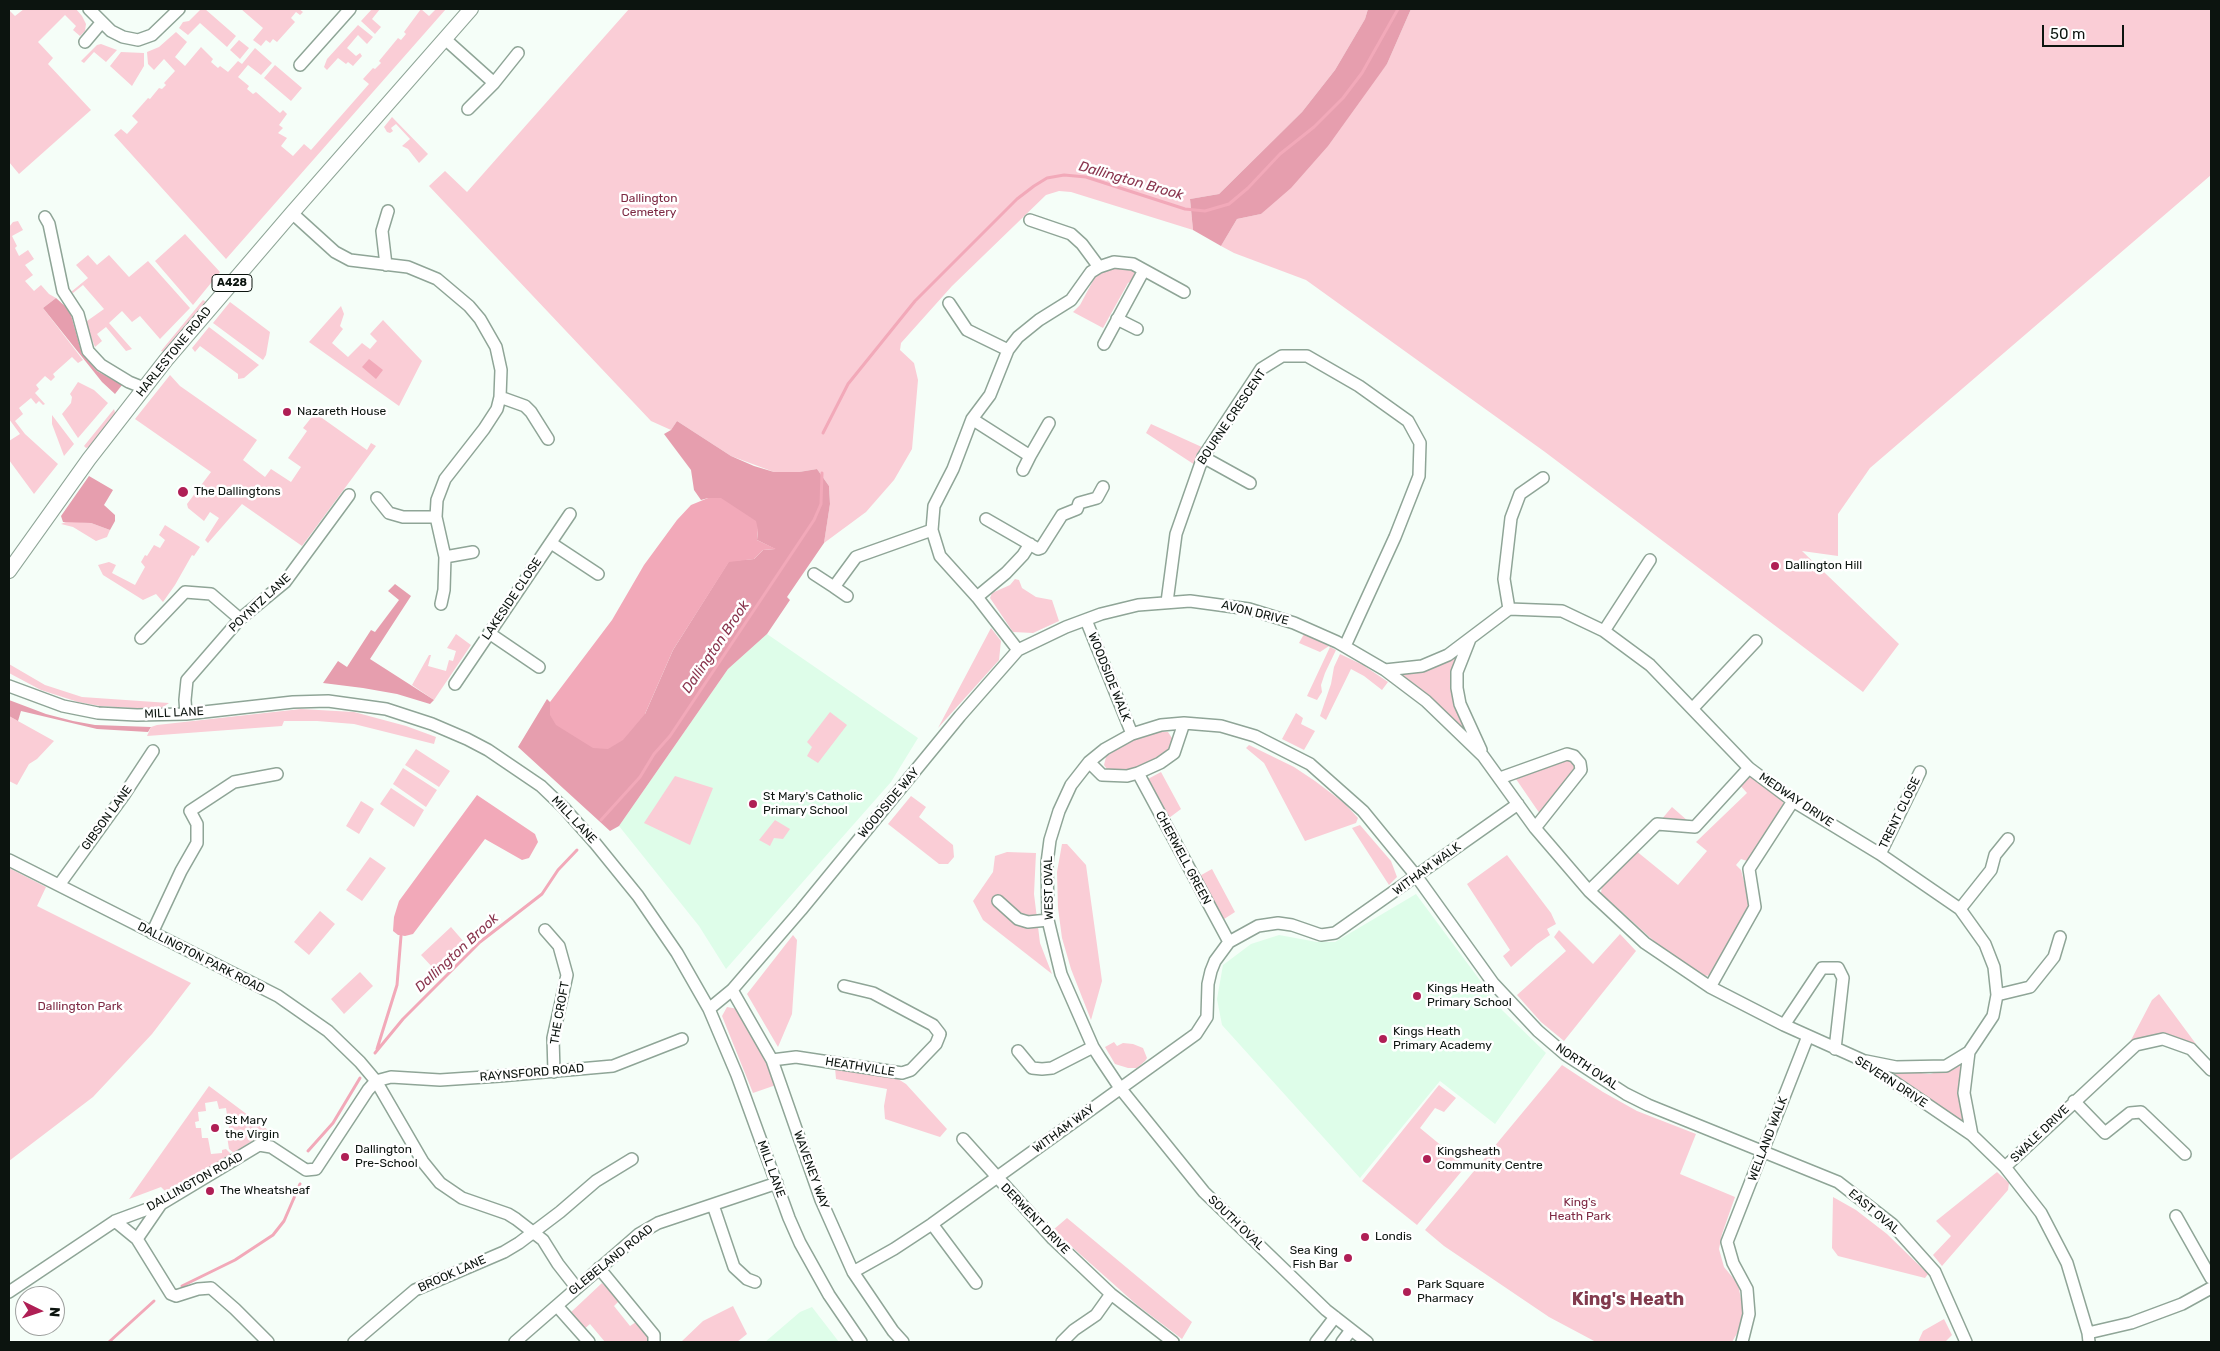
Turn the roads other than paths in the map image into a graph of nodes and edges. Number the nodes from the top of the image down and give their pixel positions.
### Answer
1 (89, 9) edge
2 (179, 9) edge
3 (350, 9) edge
4 (471, 9) edge
5 (101, 23) junction
6 (446, 39) junction
7 (85, 42) dead end
8 (518, 53) dead end
9 (300, 66) dead end
10 (494, 83) junction
11 (468, 109) dead end
12 (388, 211) dead end
13 (292, 213) junction
14 (45, 217) dead end
15 (1030, 220) dead end
16 (386, 265) junction
17 (1098, 266) junction
18 (1144, 270) junction
19 (1184, 292) dead end
20 (949, 303) dead end
21 (1118, 319) junction
22 (1136, 329) dead end
23 (1104, 344) dead end
24 (1008, 350) junction
25 (144, 388) junction
26 (500, 396) junction
27 (972, 419) junction
28 (1049, 423) dead end
29 (548, 439) dead end
30 (1030, 456) junction
31 (1204, 457) junction
32 (1023, 470) dead end
33 (1543, 478) dead end
34 (1250, 483) dead end
35 (1103, 487) dead end
36 (349, 495) dead end
37 (378, 498) dead end
38 (570, 514) dead end
39 (436, 516) junction
40 (986, 519) dead end
41 (932, 530) junction
42 (551, 543) junction
43 (1034, 546) junction
44 (473, 552) dead end
45 (445, 557) junction
46 (1650, 560) dead end
47 (9, 570) edge
48 (598, 574) dead end
49 (814, 574) dead end
50 (834, 587) junction
51 (847, 596) dead end
52 (977, 597) junction
53 (1167, 602) junction
54 (440, 604) dead end
55 (1509, 609) junction
56 (240, 619) junction
57 (1086, 620) junction
58 (1604, 631) junction
59 (489, 633) junction
60 (141, 638) dead end
61 (1470, 639) junction
62 (1756, 641) dead end
63 (1345, 646) junction
64 (1018, 650) junction
65 (539, 667) dead end
66 (1385, 670) junction
67 (455, 684) dead end
68 (10, 685) edge
69 (1693, 708) junction
70 (186, 714) junction
71 (1184, 724) junction
72 (1132, 734) junction
73 (153, 750) dead end
74 (1484, 756) junction
75 (1089, 762) junction
76 (1749, 768) junction
77 (1920, 772) dead end
78 (1138, 773) junction
79 (277, 774) dead end
80 (1500, 778) junction
81 (1793, 801) junction
82 (1518, 804) junction
83 (1535, 828) junction
84 (2008, 839) dead end
85 (1880, 854) junction
86 (9, 860) edge
87 (1417, 876) junction
88 (58, 885) junction
89 (1589, 891) junction
90 (998, 901) dead end
91 (1960, 909) junction
92 (1048, 920) junction
93 (545, 930) dead end
94 (152, 934) junction
95 (2060, 937) dead end
96 (1229, 942) junction
97 (844, 986) dead end
98 (1710, 987) junction
99 (732, 990) junction
100 (1997, 995) junction
101 (709, 1009) junction
102 (1784, 1025) junction
103 (1808, 1036) junction
104 (682, 1039) dead end
105 (1093, 1047) junction
106 (1835, 1049) junction
107 (1018, 1051) dead end
108 (1969, 1052) junction
109 (772, 1060) junction
110 (1862, 1060) junction
111 (2211, 1070) edge
112 (554, 1072) junction
113 (376, 1081) junction
114 (1120, 1088) junction
115 (2074, 1101) junction
116 (1972, 1136) junction
117 (962, 1139) dead end
118 (1764, 1151) junction
119 (2185, 1154) dead end
120 (632, 1159) dead end
121 (2006, 1167) junction
122 (997, 1179) junction
123 (777, 1184) junction
124 (161, 1204) junction
125 (713, 1205) junction
126 (2176, 1216) dead end
127 (115, 1222) junction
128 (932, 1224) junction
129 (532, 1232) junction
130 (137, 1239) junction
131 (599, 1268) junction
132 (853, 1272) junction
133 (2211, 1278) edge
134 (748, 1283) dead end
135 (976, 1283) dead end
136 (576, 1287) junction
137 (2211, 1288) edge
138 (9, 1292) edge
139 (1111, 1294) junction
140 (556, 1306) junction
141 (1335, 1318) junction
142 (1351, 1330) junction
143 (2088, 1338) edge
144 (1962, 1341) edge
145 (268, 1342) edge
146 (354, 1342) edge
147 (515, 1342) edge
148 (588, 1342) edge
149 (654, 1342) edge
150 (861, 1342) edge
151 (903, 1342) edge
152 (1062, 1342) edge
153 (1173, 1342) edge
154 (1316, 1342) edge
155 (1342, 1342) edge
156 (1367, 1342) edge
157 (1742, 1342) edge

1 - 5 street
2 - 5 street
3 - 9 street
4 - 6 main road, HARLESTONE ROAD / A428
5 - 7 street
6 - 10 street
6 - 13 main road, HARLESTONE ROAD / A428
8 - 10 street
10 - 11 street
12 - 16 street
13 - 16 street
13 - 25 main road, HARLESTONE ROAD / A428
14 - 25 street
15 - 17 street
16 - 26 street
17 - 18 street
17 - 24 street
18 - 19 street
18 - 21 street
20 - 24 street
21 - 22 street
21 - 23 street
24 - 27 street
25 - 47 main road, HARLESTONE ROAD / A428
26 - 29 street
26 - 39 street
27 - 30 street
27 - 41 street
28 - 30 street
30 - 32 street
31 - 34 street
31 - 53 street, BOURNE CRESCENT
31 - 63 street, BOURNE CRESCENT
33 - 55 street
35 - 43 street
36 - 56 street, POYNTZ LANE
37 - 39 street
38 - 42 street, LAKESIDE CLOSE
39 - 45 street
40 - 43 street
41 - 50 street
41 - 52 street
42 - 48 street
42 - 59 street, LAKESIDE CLOSE
43 - 52 street
44 - 45 street
45 - 54 street
46 - 58 street
49 - 50 street
50 - 51 street
52 - 64 street
53 - 57 street, AVON DRIVE
53 - 63 street, AVON DRIVE
55 - 58 street, MEDWAY DRIVE
55 - 61 street
56 - 60 street
56 - 70 street, POYNTZ LANE
57 - 64 street, WOODSIDE WAY
57 - 72 street, WOODSIDE WALK
58 - 69 street, MEDWAY DRIVE
59 - 65 street
59 - 67 street, LAKESIDE CLOSE
61 - 66 street
61 - 74 street, AVON DRIVE
62 - 69 street
63 - 66 street, AVON DRIVE
64 - 99 street, WOODSIDE WAY
66 - 74 street, AVON DRIVE
68 - 70 street, MILL LANE
69 - 76 street, MEDWAY DRIVE
70 - 101 street, MILL LANE
71 - 72 street, WEST OVAL
71 - 78 street
71 - 87 street, WEST OVAL
72 - 75 street, WEST OVAL
73 - 88 street, GIBSON LANE
74 - 80 street, AVON DRIVE
75 - 78 street
75 - 92 street, WEST OVAL
76 - 81 street, MEDWAY DRIVE
76 - 89 street
77 - 85 street, TRENT CLOSE
78 - 96 street, CHERWELL GREEN
79 - 94 street
80 - 82 street, AVON DRIVE
80 - 83 street
81 - 85 street, MEDWAY DRIVE
81 - 98 street
82 - 83 street, AVON DRIVE
82 - 87 street, WITHAM WALK
83 - 89 street, AVON DRIVE
84 - 91 street
85 - 91 street, MEDWAY DRIVE
86 - 88 street, DALLINGTON PARK ROAD
87 - 96 street, WITHAM WALK
87 - 118 street, NORTH OVAL
88 - 94 street, DALLINGTON PARK ROAD
89 - 98 street, SEVERN DRIVE
90 - 92 street
91 - 100 street, MEDWAY DRIVE
92 - 105 street, WEST OVAL
93 - 112 street, THE CROFT
94 - 113 street, DALLINGTON PARK ROAD
95 - 100 street
96 - 114 street, WITHAM WAY
97 - 109 street, HEATHVILLE
98 - 102 street, SEVERN DRIVE
99 - 101 street, WOODSIDE WAY
99 - 109 street, WAVENEY WAY
100 - 108 street, MEDWAY DRIVE
101 - 123 street, MILL LANE
102 - 103 street, SEVERN DRIVE
102 - 106 street
103 - 106 street, SEVERN DRIVE
103 - 118 street, WELLAND WALK
104 - 112 street, RAYNSFORD ROAD
105 - 107 street
105 - 114 street, WEST OVAL
106 - 110 street, SEVERN DRIVE
108 - 110 street, MEDWAY DRIVE
108 - 116 street, MEDWAY DRIVE
109 - 132 street, WAVENEY WAY
110 - 116 street, SEVERN DRIVE
111 - 115 street, SWALE DRIVE
112 - 113 street, RAYNSFORD ROAD
113 - 124 street, DALLINGTON ROAD
113 - 129 street
114 - 122 street, WITHAM WAY
114 - 141 street, SOUTH OVAL
115 - 119 street, SWALE DRIVE
115 - 121 street, SWALE DRIVE
116 - 121 street, SEVERN DRIVE
117 - 122 street, DERWENT DRIVE
118 - 144 street, EAST OVAL
118 - 157 street, WELLAND WALK
120 - 129 street, BROOK LANE
121 - 143 street, SEVERN DRIVE
122 - 128 street, WITHAM WAY
122 - 139 street, DERWENT DRIVE
123 - 125 street, GLEBELAND ROAD
123 - 150 street, MILL LANE
124 - 127 street, DALLINGTON ROAD
124 - 130 street
125 - 131 street, GLEBELAND ROAD
125 - 134 street
126 - 133 street
127 - 130 street
127 - 138 street, DALLINGTON ROAD
128 - 132 street, WITHAM WAY
128 - 135 street
129 - 136 street
129 - 146 street, BROOK LANE
130 - 145 street
131 - 136 street, GLEBELAND ROAD
131 - 149 street
132 - 151 street, WAVENEY WAY
136 - 140 street, GLEBELAND ROAD
137 - 143 street
139 - 152 street
139 - 153 street, DERWENT DRIVE
140 - 147 street, GLEBELAND ROAD
140 - 148 street
141 - 142 street, SOUTH OVAL
141 - 154 street
142 - 155 street
142 - 156 street, SOUTH OVAL

